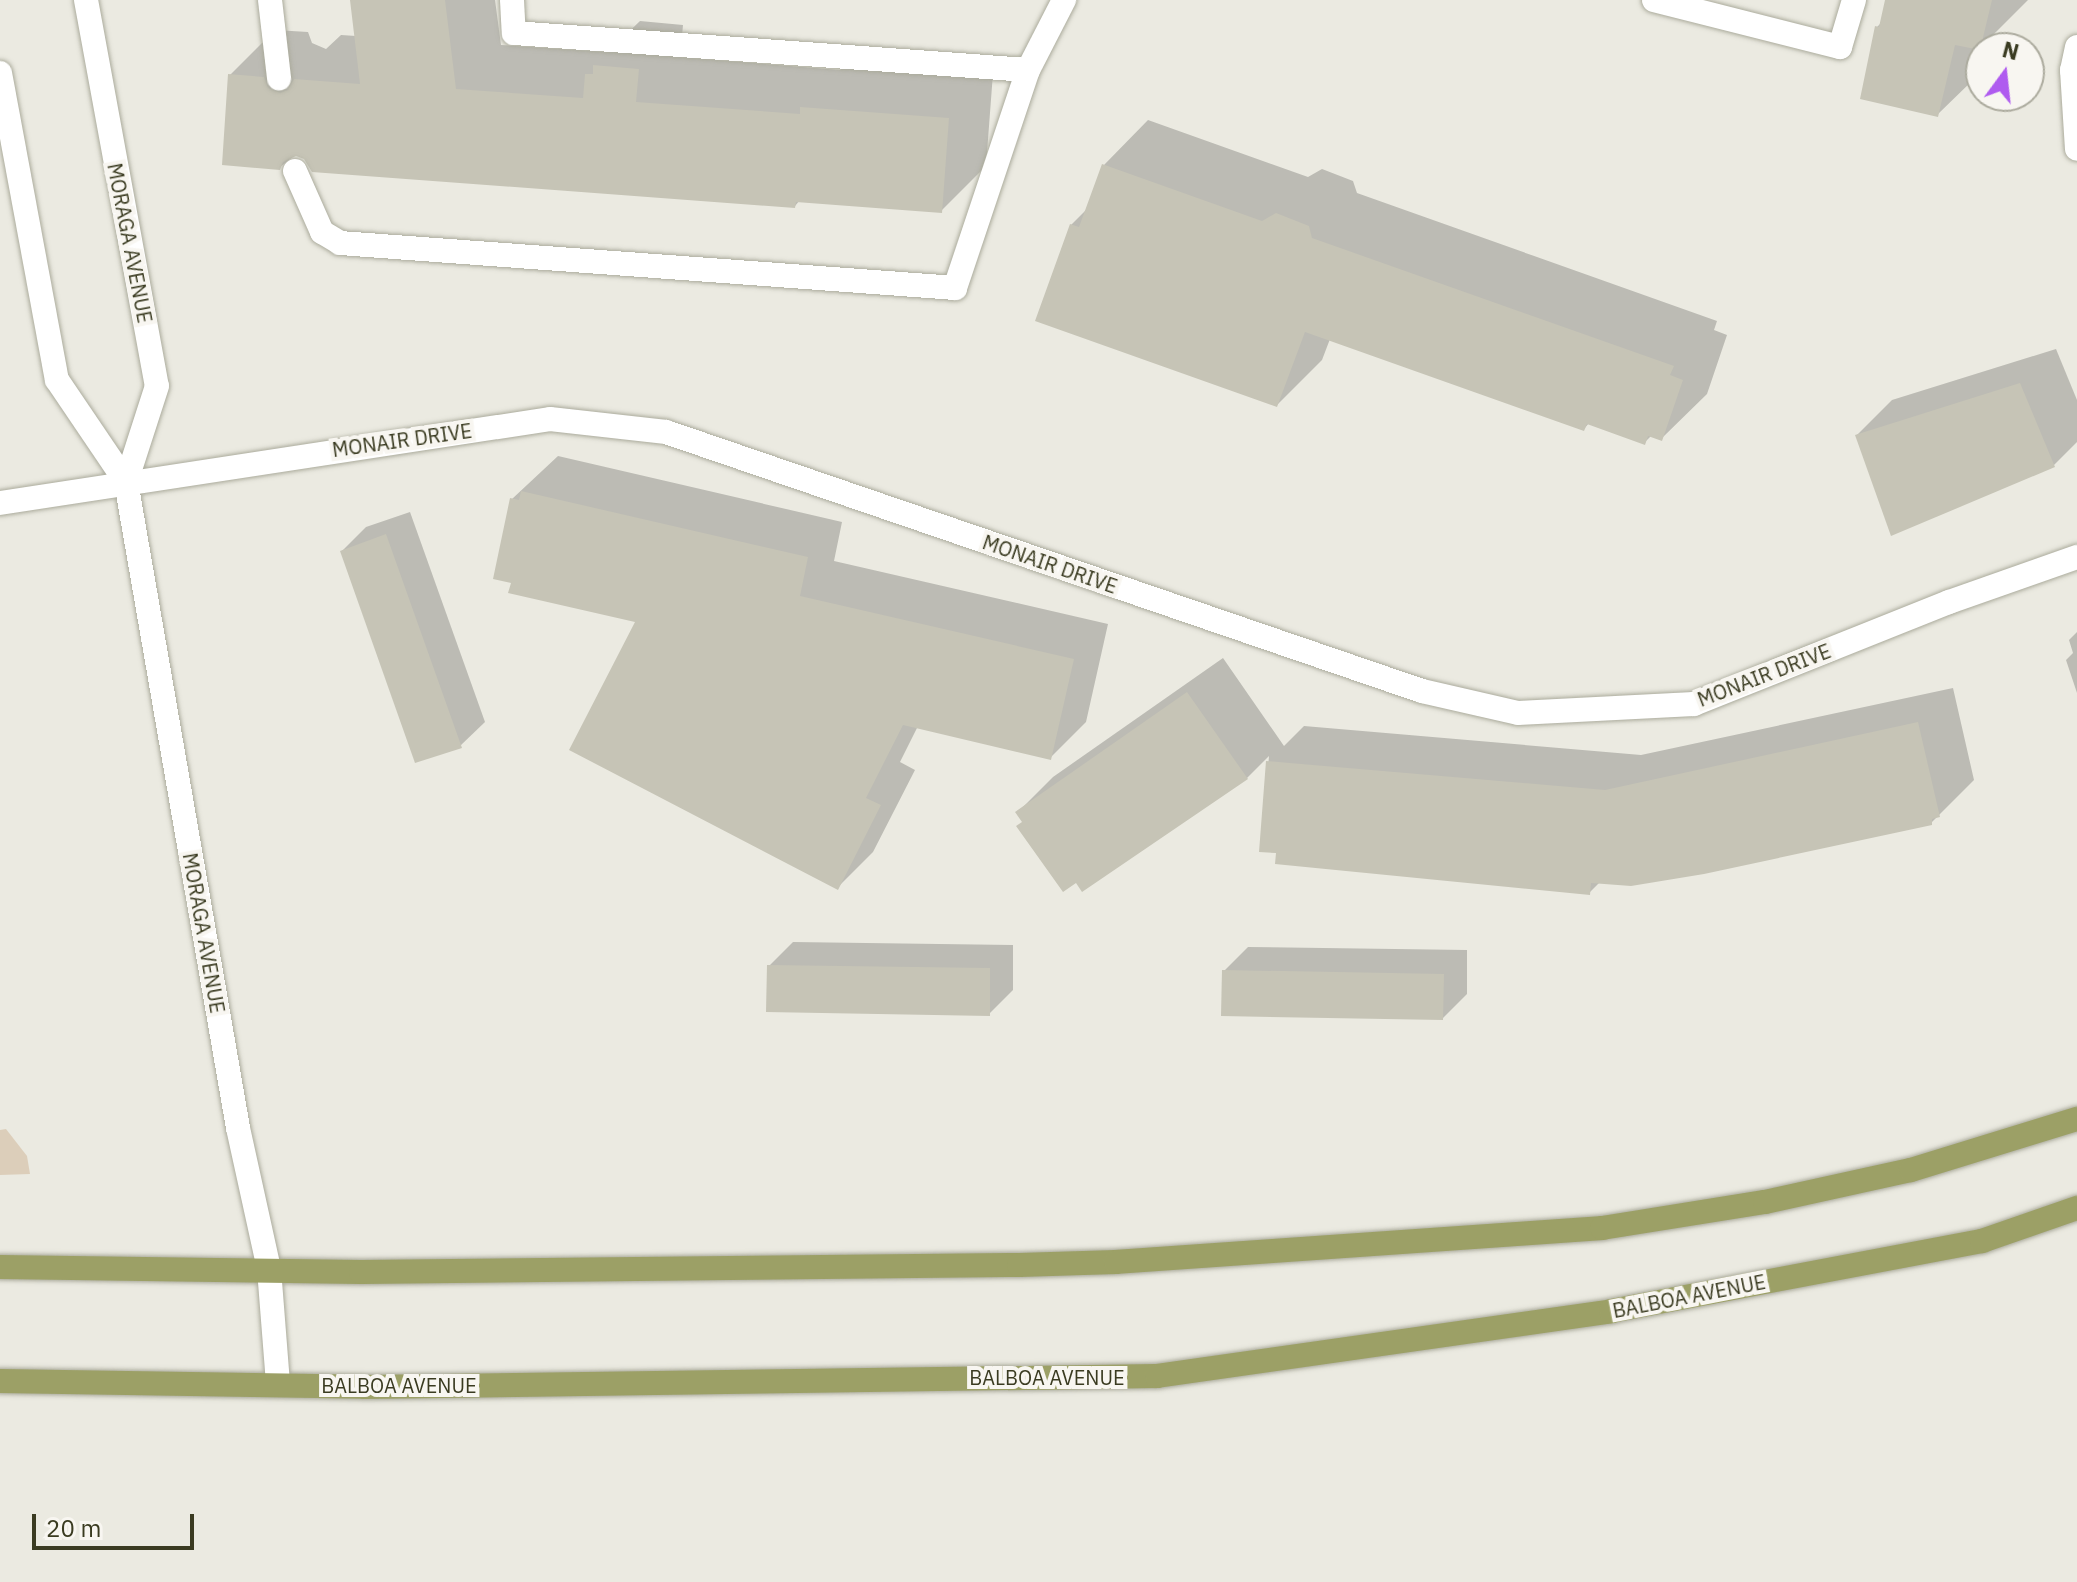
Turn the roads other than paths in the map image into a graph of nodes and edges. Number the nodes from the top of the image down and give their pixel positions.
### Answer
1 (86, 0) edge
2 (270, 0) edge
3 (512, 0) edge
4 (1064, 0) edge
5 (1654, 0) edge
6 (1854, 0) edge
7 (2077, 47) edge
8 (1028, 70) junction
9 (0, 73) edge
10 (279, 78) dead end
11 (2077, 149) edge
12 (295, 171) dead end
13 (126, 482) junction
14 (0, 503) edge
15 (2077, 557) edge
16 (2077, 1105) edge
17 (2077, 1119) edge
18 (2028, 1135) junction
19 (2077, 1208) edge
20 (0, 1267) edge
21 (269, 1269) junction
22 (0, 1381) edge
23 (278, 1384) junction

1 - 13 street, MORAGA AVENUE
2 - 10 street
3 - 8 street
4 - 8 street
5 - 6 street
7 - 11 street
8 - 12 street
9 - 13 street, MORAGA AVENUE
13 - 14 street, MONAIR DRIVE
13 - 15 street, MONAIR DRIVE
13 - 21 street, MORAGA AVENUE
16 - 18 main road
17 - 18 main road
18 - 21 main road
19 - 23 main road, BALBOA AVENUE
20 - 21 main road
21 - 23 street, MORAGA AVENUE
22 - 23 main road, BALBOA AVENUE

